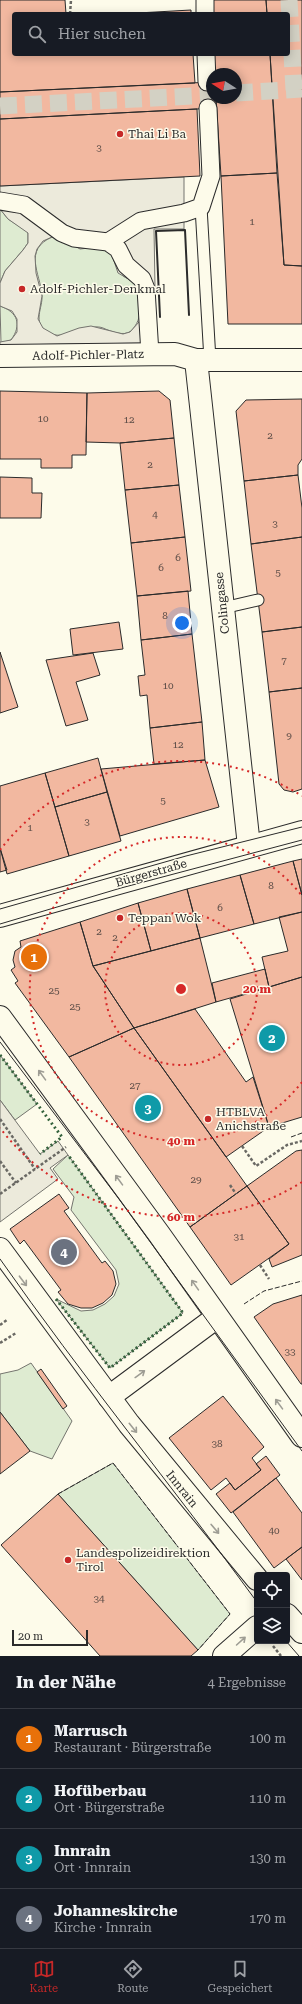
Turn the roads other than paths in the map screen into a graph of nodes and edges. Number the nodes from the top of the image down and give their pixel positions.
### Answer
1 (205, 0) edge
2 (205, 12) edge
3 (206, 56) edge
4 (206, 68) edge
5 (208, 108) dead end
6 (0, 201) edge
7 (201, 207) junction
8 (108, 242) junction
9 (152, 342) junction
10 (0, 356) edge
11 (203, 360) junction
12 (302, 360) edge
13 (258, 600) dead end
14 (223, 608) junction
15 (302, 832) edge
16 (249, 846) junction
17 (0, 916) edge
18 (0, 1017) edge
19 (0, 1249) edge
20 (217, 1317) junction
21 (109, 1397) junction
22 (302, 1436) edge
23 (254, 1576) edge
24 (290, 1618) edge
25 (254, 1630) edge
26 (302, 1632) edge
27 (224, 1656) edge

1 - 2 street
3 - 4 street
5 - 7 street
6 - 8 street
7 - 8 street
7 - 11 lane
8 - 9 street
9 - 10 street, Adolf-Pichler-Platz
9 - 11 street, Adolf-Pichler-Platz
11 - 12 street, Adolf-Pichler-Platz
11 - 14 street, Colingasse
13 - 14 lane
14 - 16 street, Colingasse
15 - 16 street, Bürgerstraße
16 - 17 street, Bürgerstraße
20 -> 18 street
19 -> 21 street, Innrain
21 -> 20 street
22 -> 20 street
21 -> 23 street, Innrain
24 - 26 street
27 -> 25 street

